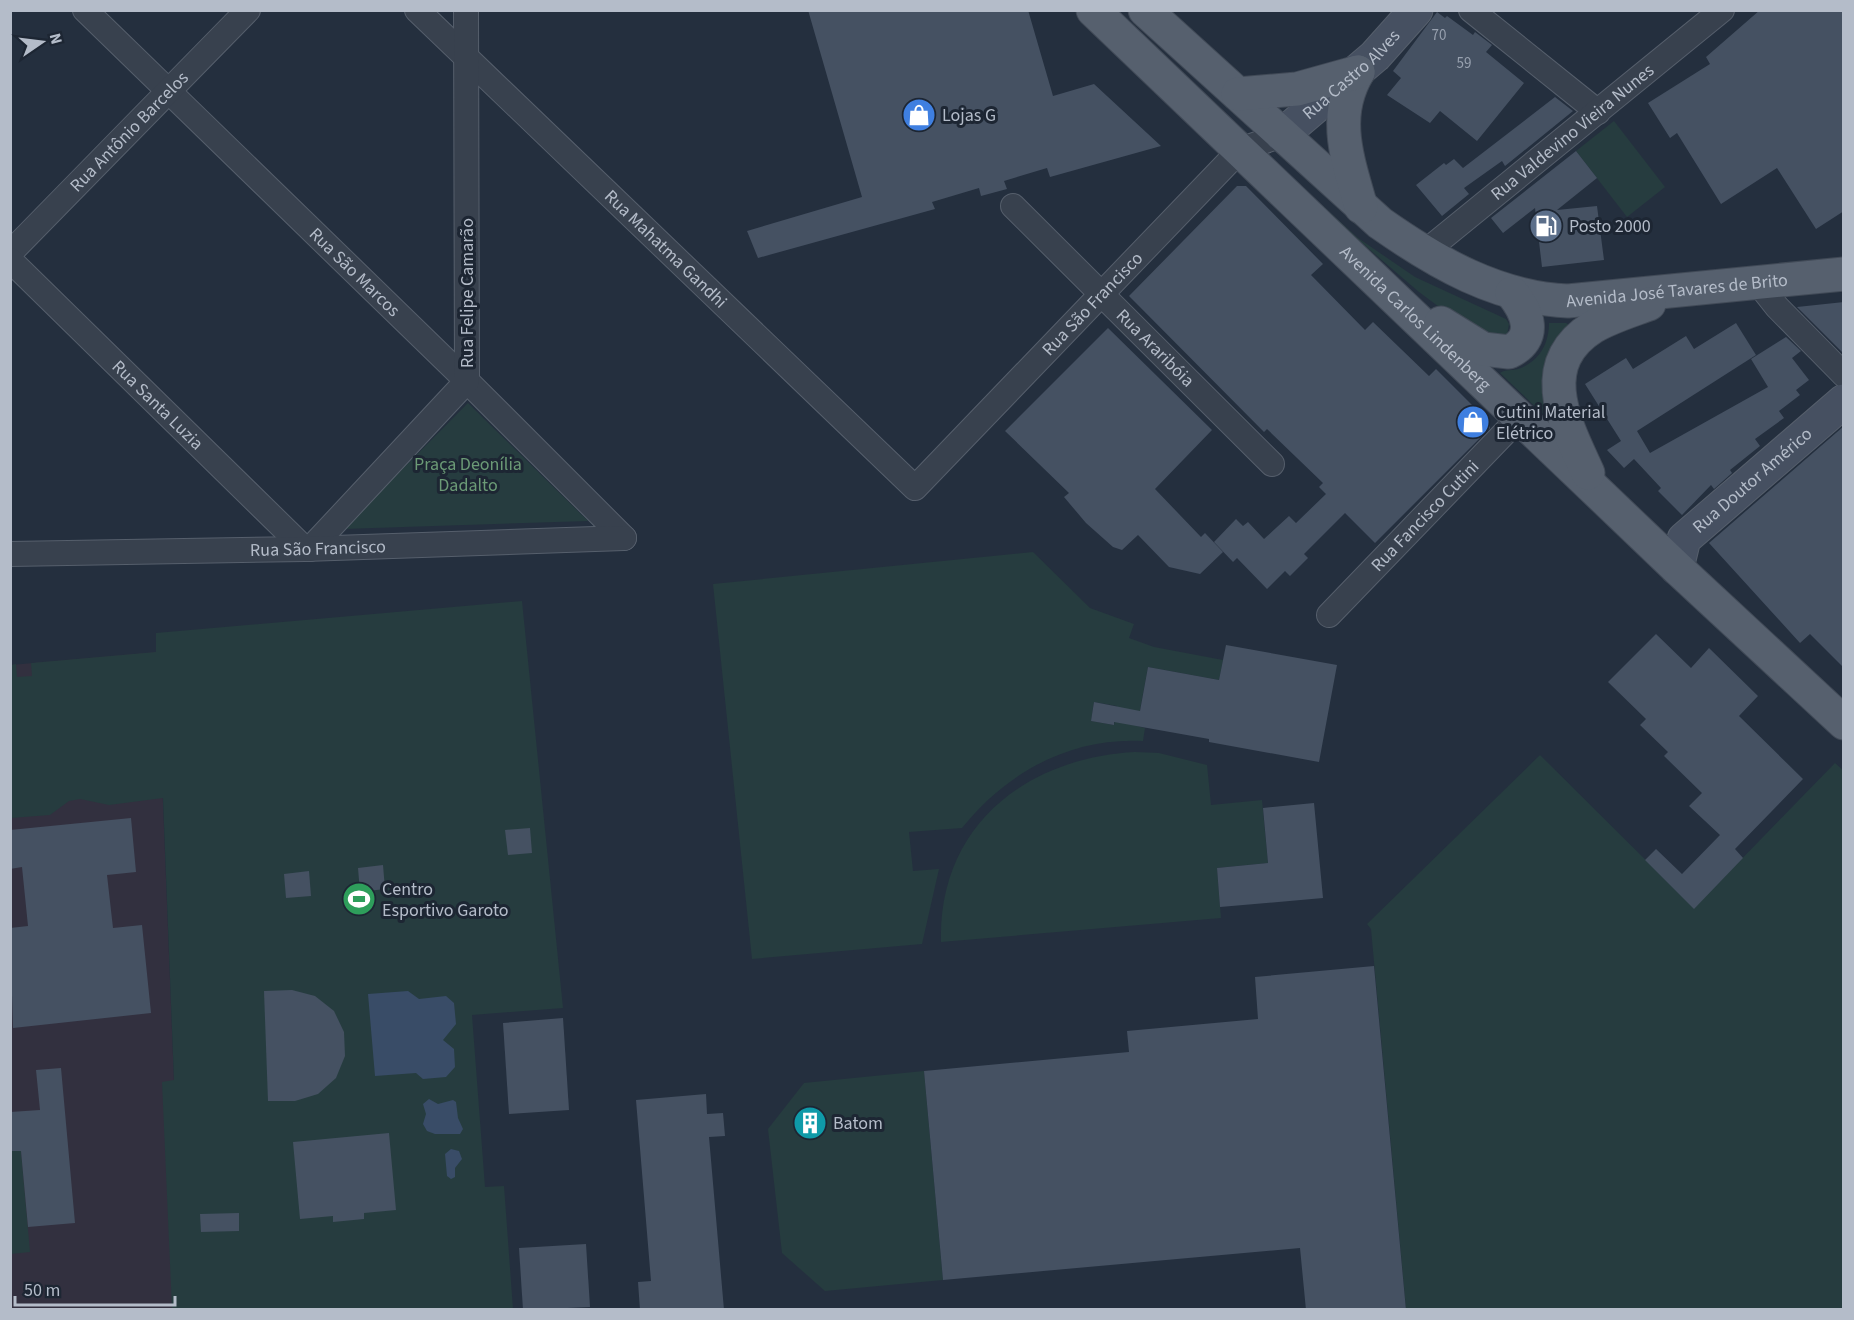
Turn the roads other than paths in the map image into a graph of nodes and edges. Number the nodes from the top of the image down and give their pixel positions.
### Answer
1 (85, 10) edge
2 (248, 10) edge
3 (417, 10) edge
4 (466, 10) edge
5 (1093, 10) edge
6 (1145, 10) edge
7 (1416, 10) edge
8 (1471, 10) edge
9 (1711, 15) edge
10 (467, 58) junction
11 (1358, 72) junction
12 (168, 92) junction
13 (1238, 94) junction
14 (1598, 112) junction
15 (1282, 135) junction
16 (1239, 150) junction
17 (1279, 186) junction
18 (1013, 206) dead end
19 (1361, 207) junction
20 (1425, 252) junction
21 (10, 253) edge
22 (10, 260) edge
23 (1844, 274) edge
24 (1758, 283) junction
25 (1384, 287) junction
26 (1682, 290) junction
27 (1512, 293) junction
28 (1101, 294) junction
29 (1844, 375) edge
30 (467, 381) junction
31 (1844, 401) edge
32 (1520, 417) junction
33 (1272, 464) dead end
34 (1595, 488) junction
35 (915, 489) joint
36 (624, 538) joint
37 (307, 549) junction
38 (10, 554) edge
39 (1677, 568) junction
40 (1329, 615) dead end
41 (1844, 723) edge

1 - 12 street, Rua São Marcos
2 - 12 street, Rua Antônio Barcelos
3 - 10 street, Rua Mahatma Gandhi
4 - 10 street, Rua Felipe Camarão
5 - 16 main road, Avenida Carlos Lindenberg
6 - 13 main road
7 - 11 street, Rua Castro Alves
8 - 14 street
9 - 14 street, Rua Valdevino Vieira Nunes
10 - 30 street, Rua Felipe Camarão
10 - 35 street, Rua Mahatma Gandhi
11 - 13 main road
11 - 15 street, Rua Castro Alves
11 - 19 main road
12 - 21 street, Rua Antônio Barcelos
12 - 30 street, Rua São Marcos
13 - 15 main road
14 - 20 street, Rua Valdevino Vieira Nunes
15 - 16 street, Rua São Francisco
15 - 17 main road
15 - 19 main road
16 - 17 main road, Avenida Carlos Lindenberg
16 - 28 street, Rua São Francisco
17 - 25 main road, Avenida Carlos Lindenberg
18 - 28 street, Rua Araribóia
19 - 20 main road
20 - 27 main road
22 - 37 street, Rua Santa Luzia
23 - 24 main road, Avenida José Tavares de Brito
24 - 26 main road, Avenida José Tavares de Brito
24 - 29 street
25 - 27 main road
25 - 32 main road, Avenida Carlos Lindenberg
26 - 27 main road, Avenida José Tavares de Brito
26 - 34 main road
28 - 33 street, Rua Araribóia
28 - 35 street, Rua São Francisco
30 - 36 street, Rua São Marcos
30 - 37 street, Rua Felipe Camarão
31 - 39 street, Rua Doutor Américo
32 - 34 main road, Avenida Carlos Lindenberg
32 - 40 street, Rua Fancisco Cutini
34 - 39 main road, Avenida Carlos Lindenberg
36 - 37 street, Rua São Francisco
37 - 38 street, Rua São Francisco
39 - 41 main road, Avenida Carlos Lindenberg

